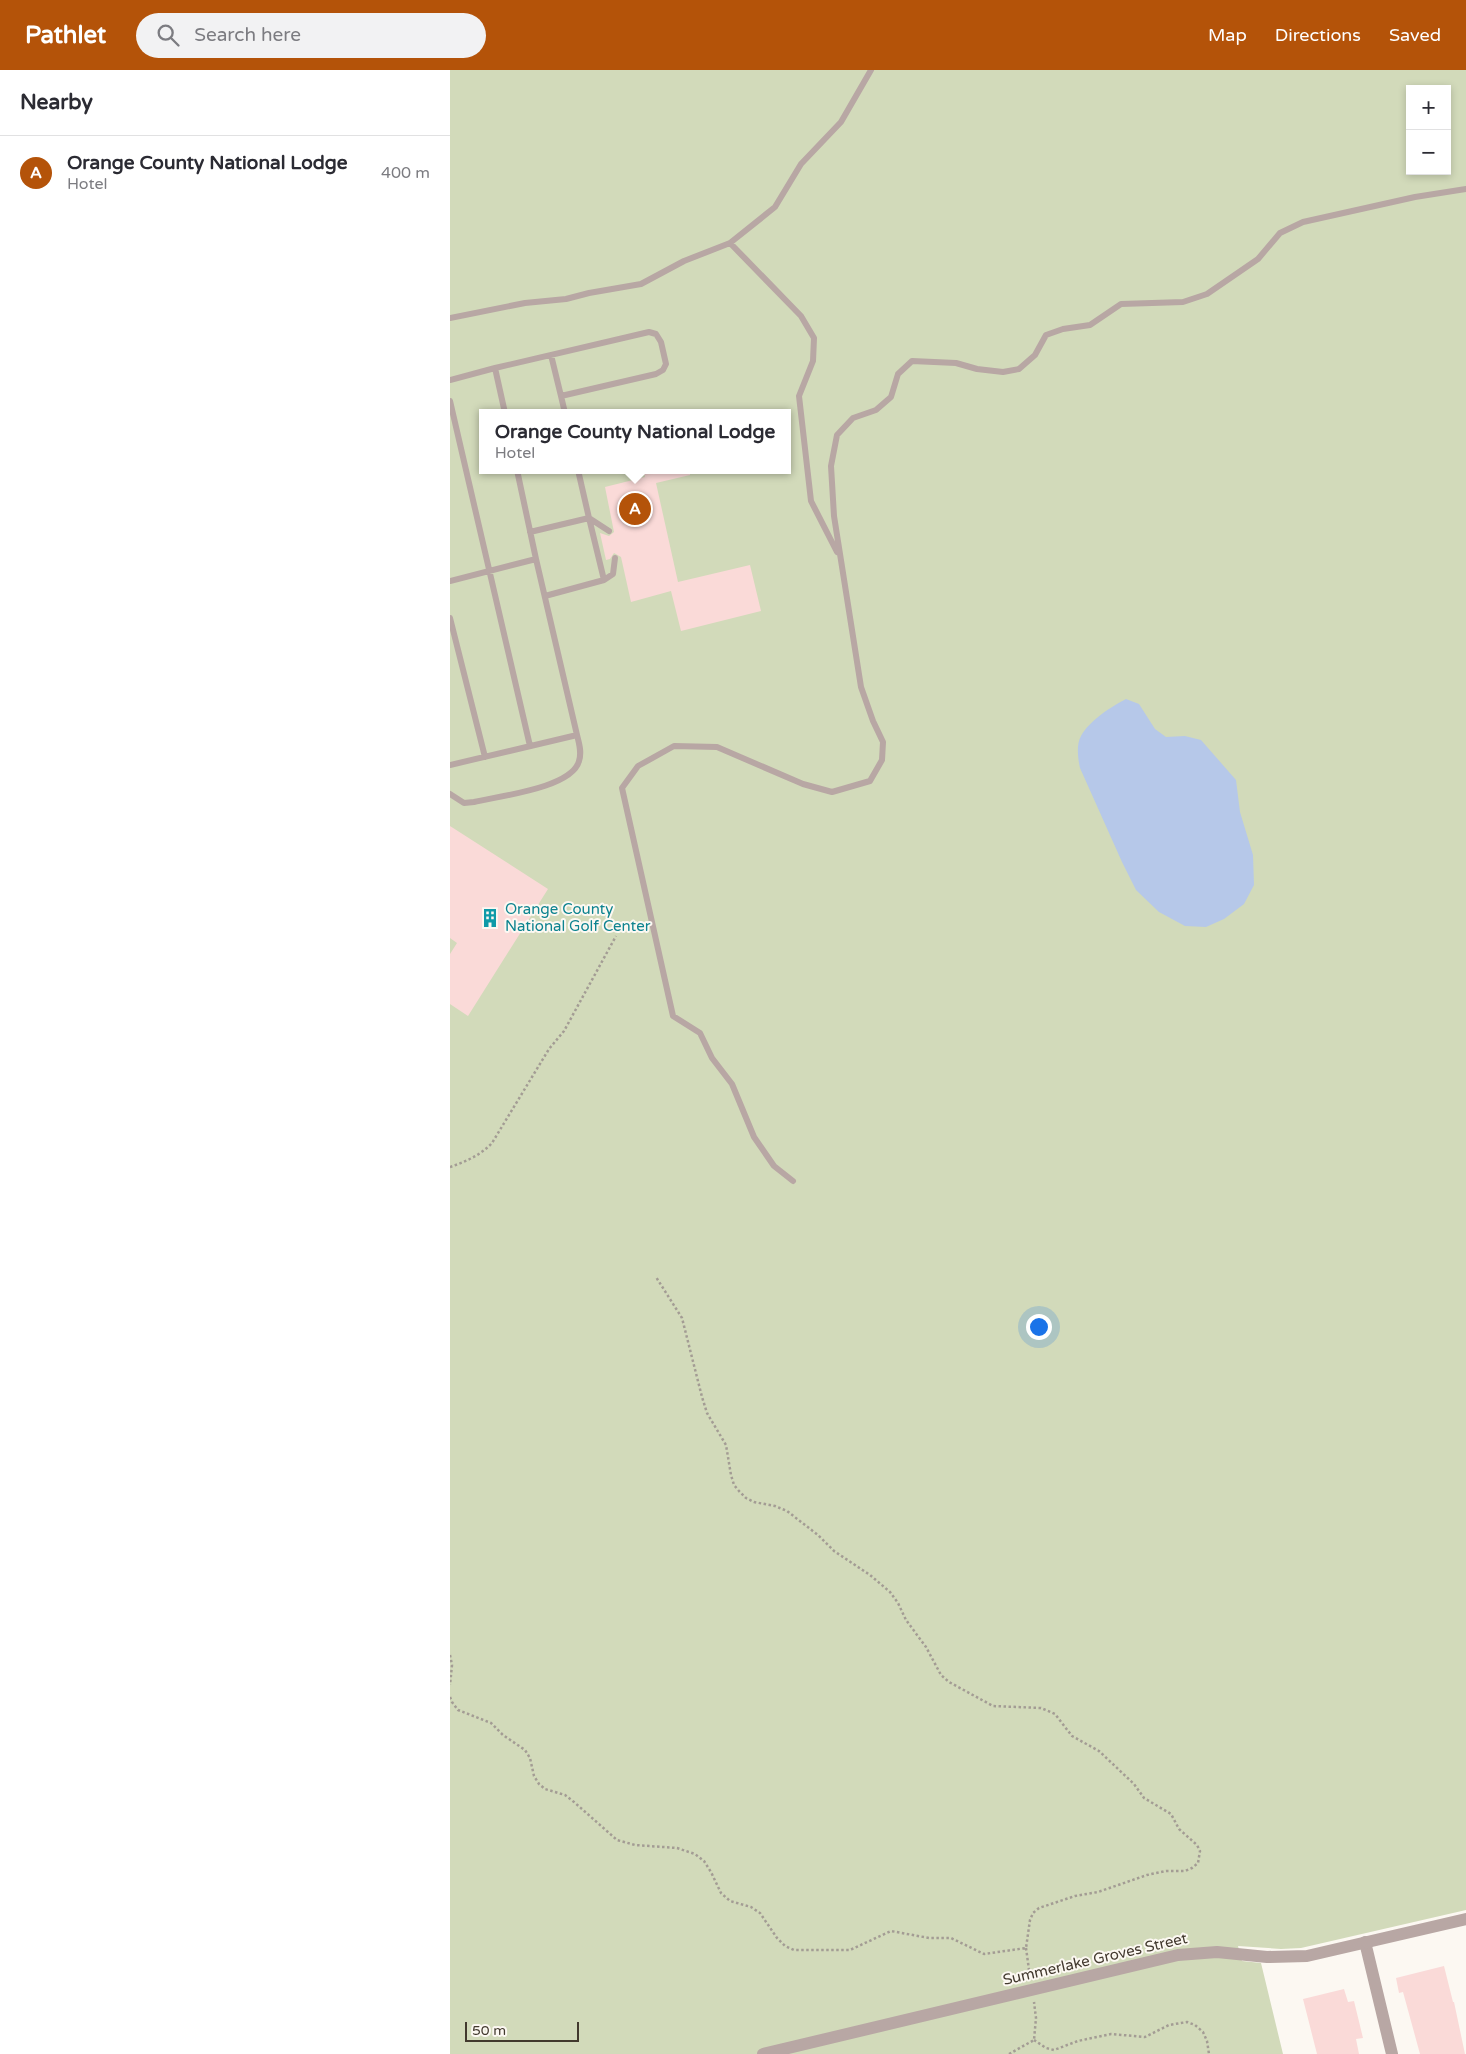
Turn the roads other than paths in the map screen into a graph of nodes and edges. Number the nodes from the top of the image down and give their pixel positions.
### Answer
1 (871, 70) edge
2 (1466, 189) edge
3 (730, 243) junction
4 (450, 318) edge
5 (551, 355) junction
6 (495, 368) junction
7 (450, 380) edge
8 (561, 396) junction
9 (450, 401) edge
10 (503, 409) edge
11 (564, 409) edge
12 (518, 474) edge
13 (579, 474) edge
14 (589, 518) junction
15 (608, 531) dead end
16 (530, 532) junction
17 (615, 558) dead end
18 (840, 558) junction
19 (536, 559) junction
20 (489, 571) junction
21 (604, 580) junction
22 (450, 581) edge
23 (545, 596) junction
24 (450, 618) edge
25 (577, 735) junction
26 (530, 746) junction
27 (485, 757) junction
28 (450, 765) edge
29 (450, 794) edge
30 (792, 1181) dead end
31 (1466, 1919) edge
32 (1366, 1942) junction
33 (763, 2054) edge
34 (1392, 2054) edge

1 - 3 lane
2 - 18 lane
3 - 4 lane
3 - 18 lane
5 - 6 lane
5 - 8 lane
5 - 8 lane
6 - 7 lane
6 - 10 lane
8 - 11 lane
9 - 20 lane
12 - 16 lane
13 - 14 lane
14 - 15 lane
14 - 16 lane
14 - 21 lane
16 - 19 lane
17 - 21 lane
18 - 30 lane
19 - 20 lane
19 - 23 lane
20 - 22 lane
20 - 26 lane
21 - 23 lane
23 - 25 lane
24 - 27 lane
25 - 26 lane
25 - 29 lane
26 - 27 lane
27 - 28 lane
31 - 32 street, Summerlake Groves Street
32 - 33 street, Summerlake Groves Street
32 - 34 street

